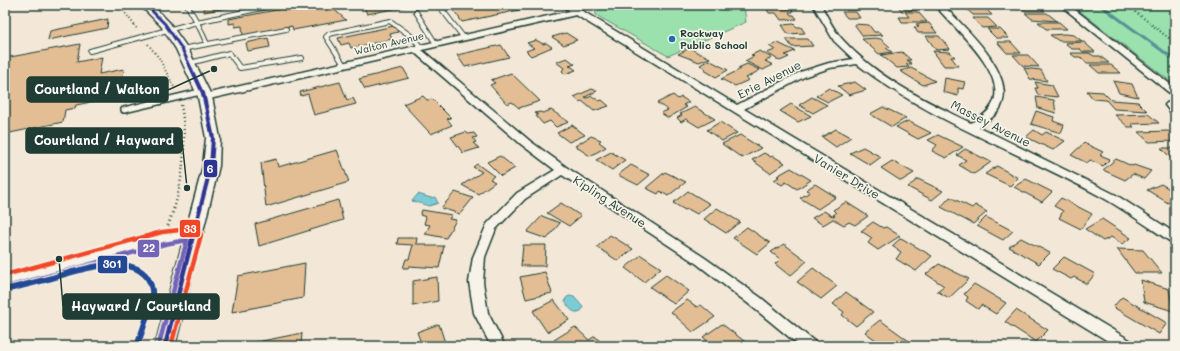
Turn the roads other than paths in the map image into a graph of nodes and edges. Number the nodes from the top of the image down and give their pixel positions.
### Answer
1 (146, 5) edge
2 (187, 5) edge
3 (276, 5) edge
4 (566, 5) edge
5 (817, 5) edge
6 (939, 5) edge
7 (1064, 5) edge
8 (256, 7) edge
9 (440, 7) dead end
10 (416, 12) dead end
11 (578, 12) junction
12 (197, 22) junction
13 (168, 29) junction
14 (286, 29) dead end
15 (464, 38) junction
16 (207, 44) junction
17 (436, 44) junction
18 (418, 48) junction
19 (182, 50) junction
20 (90, 51) dead end
21 (302, 58) dead end
22 (860, 61) junction
23 (190, 64) junction
24 (344, 65) junction
25 (1175, 93) edge
26 (204, 94) junction
27 (1175, 103) edge
28 (736, 109) junction
29 (124, 110) dead end
30 (1175, 112) edge
31 (971, 128) junction
32 (562, 170) junction
33 (195, 233) junction
34 (1175, 238) edge
35 (5, 281) edge
36 (165, 346) edge
37 (498, 346) edge
38 (810, 346) edge
39 (1128, 346) edge

1 - 13 main road
2 - 12 lane
3 - 8 lane
4 - 11 street, Vanier Drive
5 - 22 street, Massey Avenue
6 - 31 street
7 - 25 street
8 - 12 lane
9 - 15 lane
10 - 17 lane
11 - 15 street, Walton Avenue
11 - 28 street, Vanier Drive
12 - 13 lane
12 - 16 lane
13 - 19 main road
13 - 20 lane
14 - 16 lane
15 - 17 street, Walton Avenue
16 - 19 lane
17 - 18 street, Walton Avenue
18 - 24 street, Walton Avenue
18 - 24 lane
18 - 32 street, Kipling Avenue
19 - 23 main road
21 - 23 lane
22 - 28 street, Erie Avenue
22 - 31 street, Massey Avenue
23 - 26 main road
24 - 26 street, Walton Avenue
26 - 29 lane
26 - 33 main road
27 - 30 street
28 - 39 street, Vanier Drive
31 - 34 street, Massey Avenue
32 - 37 street
32 - 38 street, Kipling Avenue
33 - 35 street
33 - 36 main road

